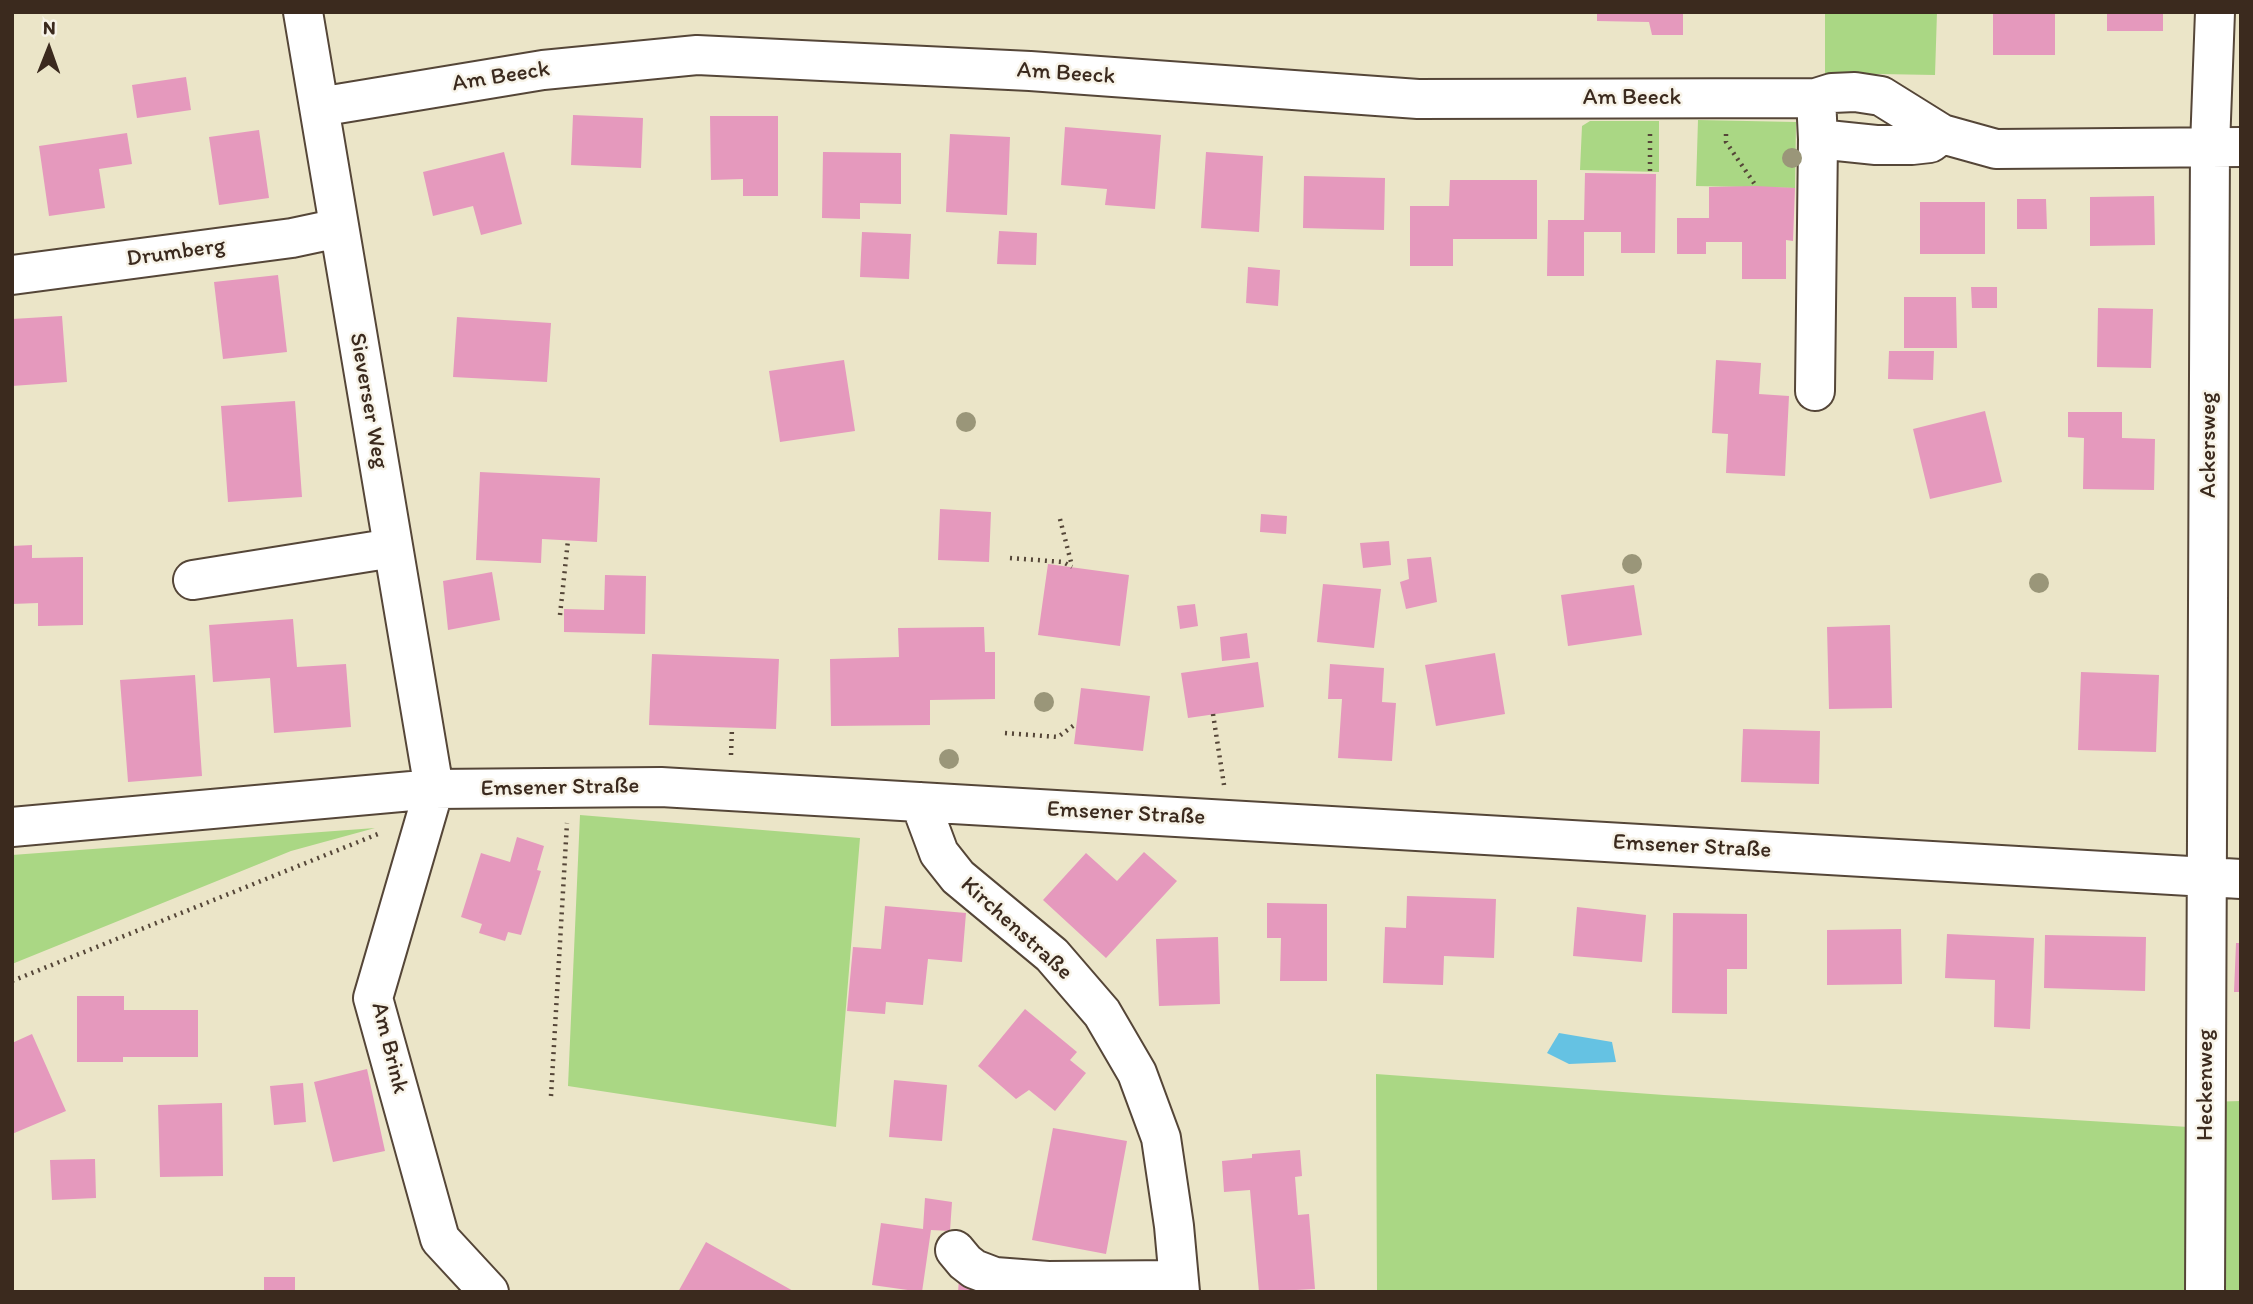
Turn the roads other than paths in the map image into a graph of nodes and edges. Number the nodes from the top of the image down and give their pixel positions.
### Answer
1 (303, 12) edge
2 (2215, 12) edge
3 (1816, 98) junction
4 (319, 107) junction
5 (1942, 134) junction
6 (1818, 139) junction
7 (2225, 147) edge
8 (339, 228) junction
9 (12, 275) edge
10 (1815, 391) dead end
11 (393, 548) junction
12 (193, 580) dead end
13 (434, 789) junction
14 (920, 802) junction
15 (12, 827) edge
16 (2224, 878) edge
17 (955, 1250) dead end
18 (1180, 1286) edge
19 (489, 1292) edge
20 (2205, 1292) edge

1 - 4 street, Sieverser Weg
2 - 7 street, Ackersweg
3 - 4 street, Am Beeck
3 - 5 street, Am Beeck
3 - 6 street
4 - 8 street, Sieverser Weg
5 - 6 street
5 - 7 street, Am Beeck
6 - 10 street
7 - 16 street, Ackersweg
8 - 9 street, Drumberg
8 - 11 street, Sieverser Weg
11 - 12 street
11 - 13 street, Sieverser Weg
13 - 14 street, Emsener Straße
13 - 15 street, Emsener Straße
13 - 19 street, Am Brink
14 - 16 street, Emsener Straße
14 - 18 street, Kirchenstraße
16 - 20 street, Heckenweg
17 - 18 street

